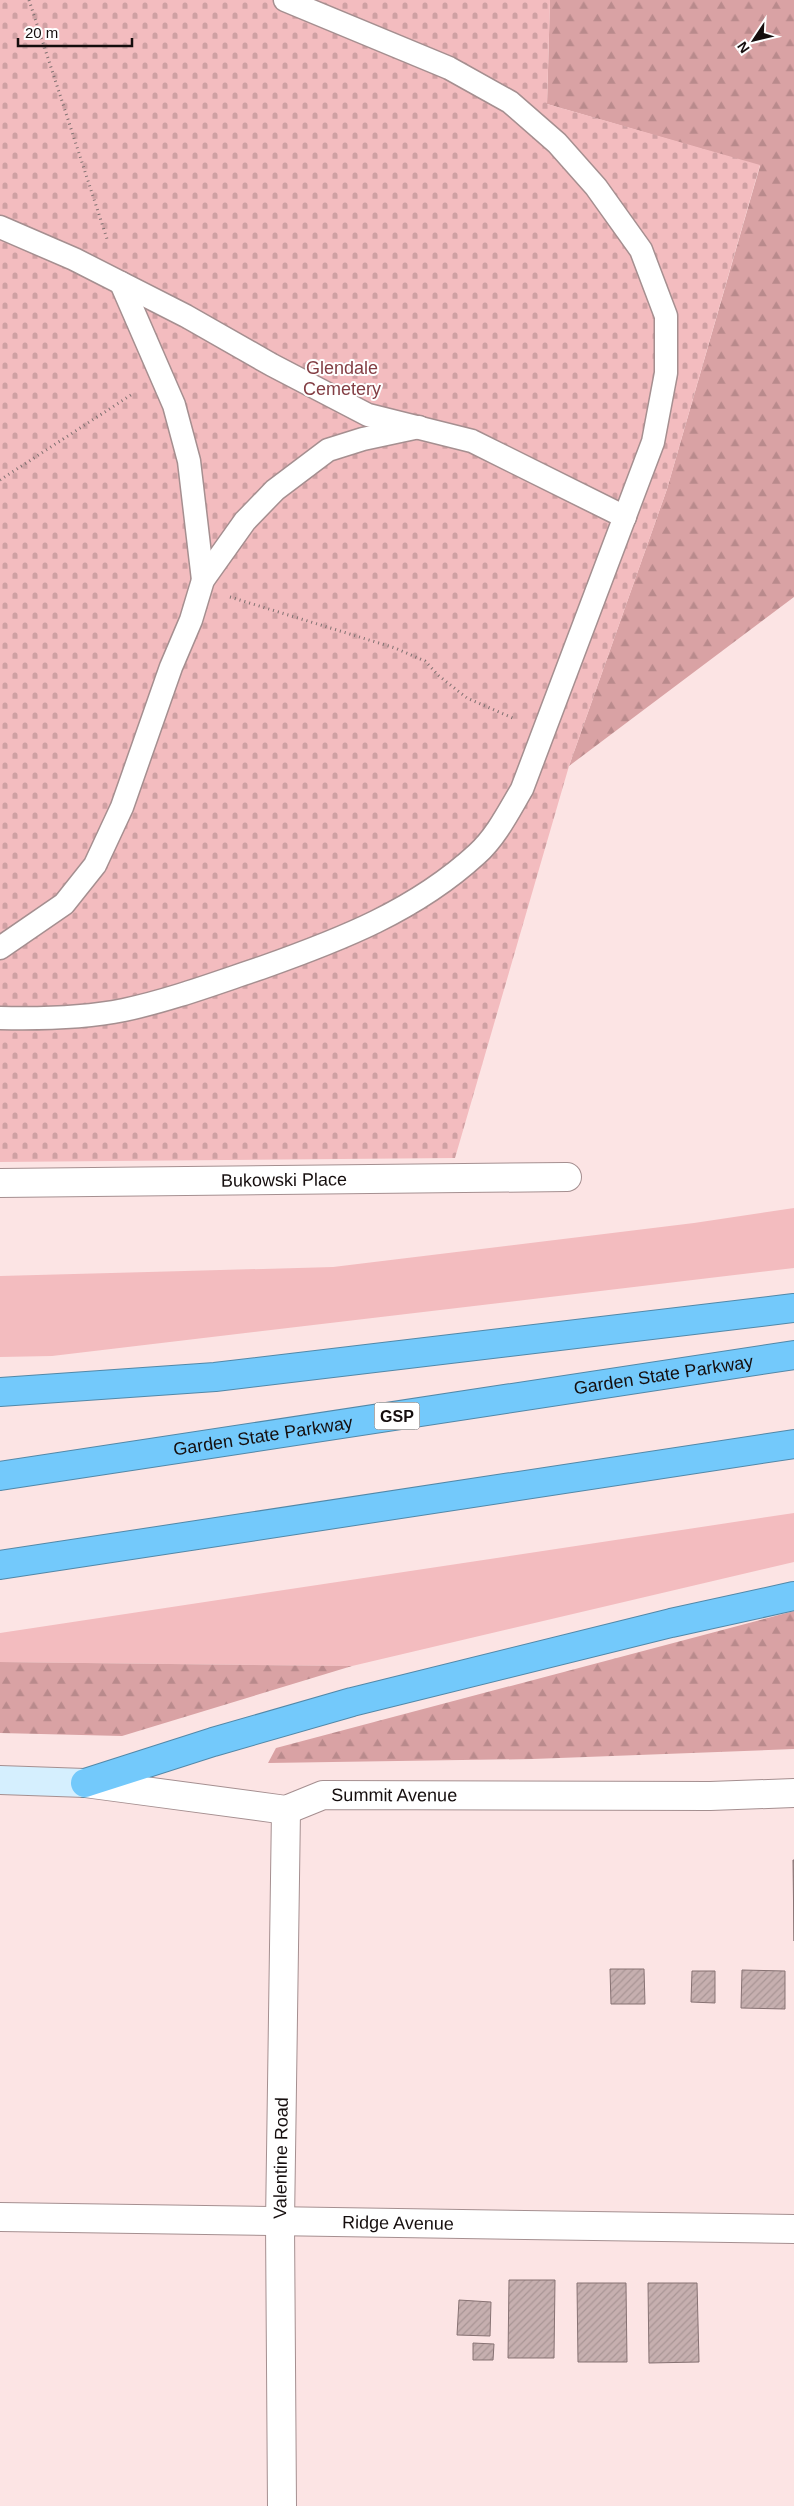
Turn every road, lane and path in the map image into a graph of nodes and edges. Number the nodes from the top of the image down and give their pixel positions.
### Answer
1 (29, 0) edge
2 (285, 0) edge
3 (0, 227) edge
4 (121, 283) junction
5 (162, 375) junction
6 (419, 427) junction
7 (0, 480) edge
8 (626, 517) junction
9 (202, 584) junction
10 (544, 730) junction
11 (0, 948) edge
12 (0, 1018) edge
13 (567, 1177) dead end
14 (0, 1183) edge
15 (794, 1308) edge
16 (794, 1355) edge
17 (0, 1392) edge
18 (794, 1444) edge
19 (0, 1476) edge
20 (0, 1565) edge
21 (794, 1596) edge
22 (0, 1780) edge
23 (85, 1782) junction
24 (794, 1793) edge
25 (286, 1810) junction
26 (0, 2217) edge
27 (280, 2223) junction
28 (794, 2229) edge
29 (282, 2506) edge

1 - 4 path
2 - 8 lane
3 - 4 lane
4 - 5 lane
4 - 6 lane
5 - 7 path
5 - 9 lane
6 - 8 lane
6 - 9 lane
8 - 10 lane
9 - 10 path
9 - 11 lane
10 - 12 lane
13 - 14 street, Bukowski Place
15 - 17 highway
16 - 19 highway, Garden State Parkway / GSP
18 - 20 highway
21 - 23 highway
22 - 23 street, Summit Avenue
23 - 25 street, Summit Avenue
24 - 25 street, Summit Avenue
25 - 27 street, Valentine Road
26 - 27 street, Ridge Avenue
27 - 28 street, Ridge Avenue
27 - 29 street, Valentine Road

